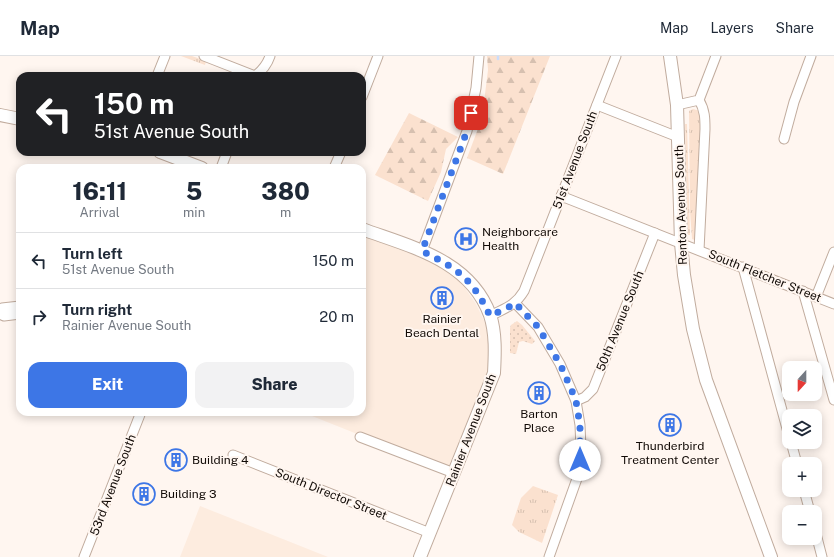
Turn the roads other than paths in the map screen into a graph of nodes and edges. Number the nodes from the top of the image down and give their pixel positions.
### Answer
1 (165, 56) edge
2 (204, 56) edge
3 (270, 56) edge
4 (378, 56) edge
5 (479, 56) edge
6 (616, 56) edge
7 (670, 56) edge
8 (716, 56) edge
9 (811, 56) edge
10 (159, 72) edge
11 (245, 72) edge
12 (261, 72) edge
13 (366, 87) edge
14 (699, 100) junction
15 (597, 105) junction
16 (677, 105) junction
17 (0, 115) edge
18 (16, 118) edge
19 (678, 136) junction
20 (784, 139) dead end
21 (170, 156) edge
22 (192, 164) edge
23 (561, 196) junction
24 (366, 230) edge
25 (655, 233) junction
26 (681, 243) junction
27 (700, 250) junction
28 (422, 251) junction
29 (834, 252) edge
30 (742, 267) junction
31 (803, 292) junction
32 (816, 297) junction
33 (515, 303) junction
34 (834, 304) edge
35 (16, 306) edge
36 (0, 309) edge
37 (0, 314) edge
38 (16, 314) edge
39 (490, 316) junction
40 (834, 400) edge
41 (576, 401) junction
42 (782, 411) edge
43 (139, 416) edge
44 (360, 437) dead end
45 (233, 455) dead end
46 (454, 473) junction
47 (430, 533) junction
48 (819, 545) edge
49 (84, 557) edge
50 (420, 557) edge
51 (549, 557) edge
52 (771, 557) edge
53 (822, 557) edge

1 - 10 street
2 - 11 street
3 - 12 street
4 - 13 street
5 - 28 street
6 - 15 street, 51st Avenue South
7 - 16 main road, Renton Avenue South
8 - 14 street
9 - 20 street
14 - 16 street
14 - 27 street
15 - 19 street
15 - 23 street, 51st Avenue South
16 - 19 main road, Renton Avenue South
17 - 18 main road
19 - 26 main road, Renton Avenue South
21 - 22 main road
23 - 25 street, South Fletcher Street
23 - 33 street, 51st Avenue South
24 - 28 main road, Rainier Avenue South
25 - 26 street, South Fletcher Street
25 - 41 street, 50th Avenue South
26 - 27 street, South Fletcher Street
26 - 52 main road, Renton Avenue South
27 - 30 street, South Fletcher Street
28 - 39 main road, Rainier Avenue South
29 - 32 street
30 - 31 street, South Fletcher Street
30 - 42 street
31 - 32 street, South Fletcher Street
31 - 40 street
32 - 34 street, South Fletcher Street
33 - 39 street, 51st Avenue South
33 - 41 street
35 - 36 street
37 - 38 street
39 - 46 main road, Rainier Avenue South
41 - 51 street
43 - 49 street, 53rd Avenue South
44 - 46 street
45 - 47 street, South Director Street
46 - 47 main road, Rainier Avenue South
47 - 50 main road, Rainier Avenue South
48 - 53 street

